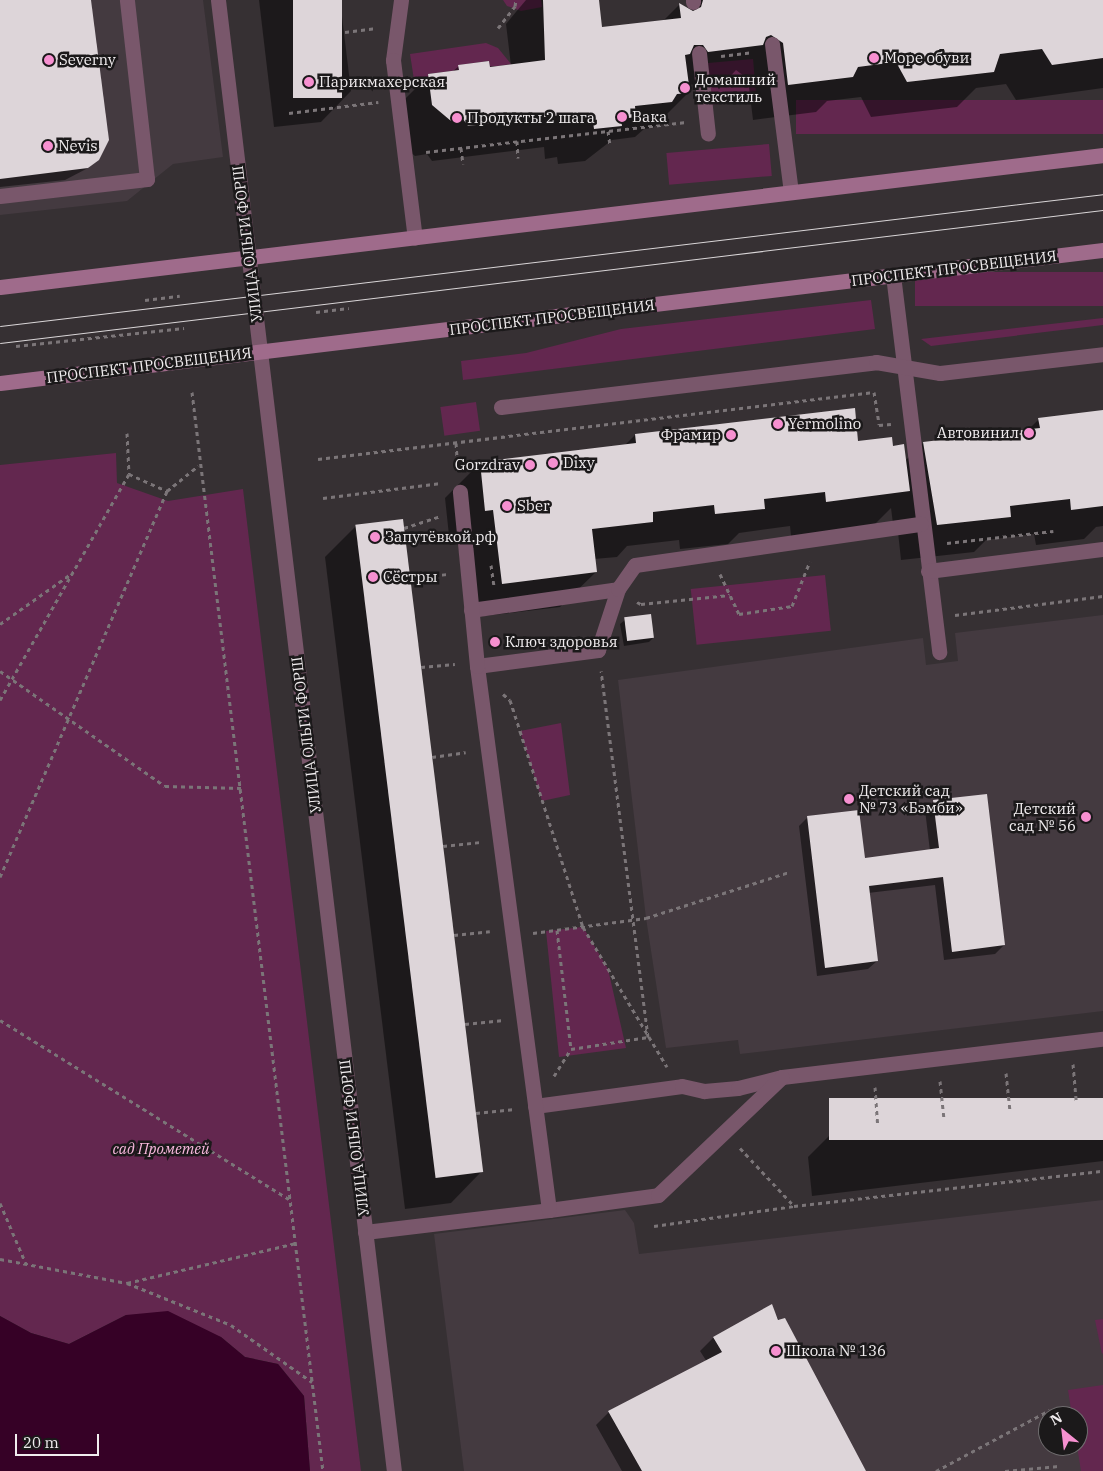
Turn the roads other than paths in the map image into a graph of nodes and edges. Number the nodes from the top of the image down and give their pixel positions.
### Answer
1 (127, 0) edge
2 (218, 0) edge
3 (401, 0) edge
4 (772, 47) road end
5 (699, 56) road end
6 (708, 134) dead end
7 (1103, 155) edge
8 (791, 192) junction
9 (0, 196) edge
10 (415, 238) junction
11 (1103, 250) edge
12 (249, 258) junction
13 (893, 275) junction
14 (0, 287) edge
15 (260, 352) junction
16 (1103, 354) edge
17 (903, 367) junction
18 (0, 383) edge
19 (501, 407) dead end
20 (460, 486) road end
21 (921, 524) junction
22 (1103, 549) edge
23 (928, 571) junction
24 (618, 589) junction
25 (471, 610) junction
26 (939, 652) dead end
27 (476, 664) junction
28 (1103, 1039) edge
29 (782, 1077) junction
30 (535, 1106) junction
31 (549, 1210) junction
32 (365, 1232) junction
33 (394, 1471) edge

1 - 9 street
2 - 12 street, УЛИЦА ОЛЬГИ ФОРШ
3 - 10 street
4 - 8 street
5 - 6 street
7 - 8 main road
8 - 10 main road
10 - 12 main road
11 - 13 main road, ПРОСПЕКТ ПРОСВЕЩЕНИЯ
12 - 14 main road
12 - 15 street, УЛИЦА ОЛЬГИ ФОРШ
13 - 15 main road, ПРОСПЕКТ ПРОСВЕЩЕНИЯ
13 - 17 street
15 - 18 main road, ПРОСПЕКТ ПРОСВЕЩЕНИЯ
15 - 32 street, УЛИЦА ОЛЬГИ ФОРШ
16 - 17 street
17 - 19 street
17 - 21 street
20 - 25 street
21 - 23 street
21 - 24 street
22 - 23 street
23 - 26 street
24 - 25 street
24 - 27 street
25 - 27 street
27 - 30 street
28 - 29 street
29 - 30 street
29 - 31 street
30 - 31 street
31 - 32 street
32 - 33 street, УЛИЦА ОЛЬГИ ФОРШ

